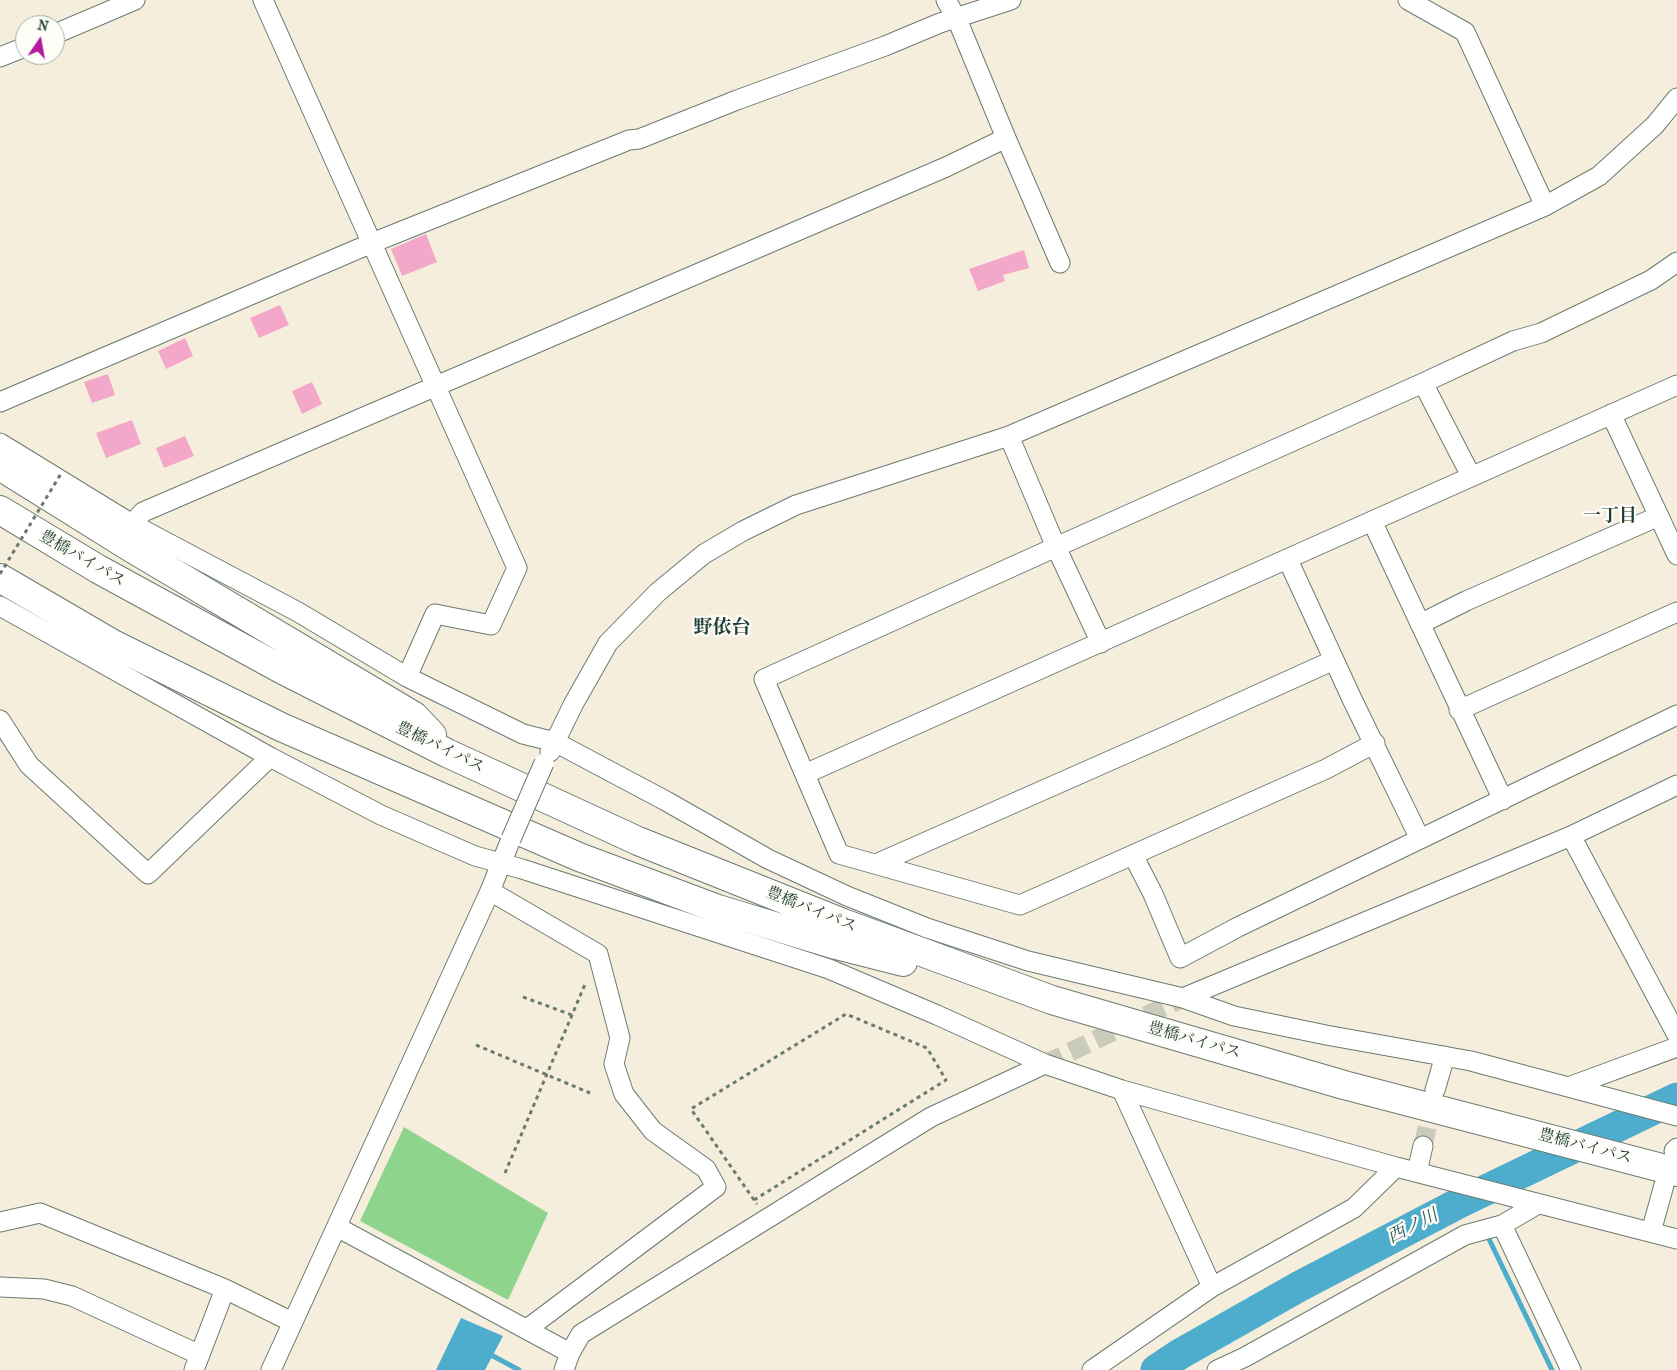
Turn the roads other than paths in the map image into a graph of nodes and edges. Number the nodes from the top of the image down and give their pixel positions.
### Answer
1 (263, 0) edge
2 (946, 0) edge
3 (1011, 0) edge
4 (1408, 0) edge
5 (125, 3) edge
6 (957, 18) junction
7 (65, 30) edge
8 (15, 51) edge
9 (0, 57) edge
10 (1677, 98) edge
11 (1006, 138) junction
12 (1545, 206) junction
13 (372, 243) junction
14 (1677, 262) edge
15 (1060, 263) dead end
16 (1423, 384) junction
17 (1677, 385) edge
18 (435, 387) junction
19 (0, 402) edge
20 (1611, 414) junction
21 (1009, 436) junction
22 (0, 443) edge
23 (0, 466) edge
24 (1471, 476) junction
25 (0, 510) edge
26 (1659, 516) junction
27 (1372, 521) junction
28 (132, 524) junction
29 (1056, 547) junction
30 (1677, 555) edge
31 (1288, 560) junction
32 (0, 578) edge
33 (0, 606) edge
34 (1677, 612) edge
35 (1420, 624) junction
36 (1101, 643) junction
37 (1334, 660) junction
38 (407, 678) junction
39 (1459, 710) junction
40 (1677, 715) edge
41 (0, 720) edge
42 (555, 742) junction
43 (1374, 743) junction
44 (448, 753) junction
45 (270, 757) junction
46 (805, 774) junction
47 (1677, 785) edge
48 (1503, 800) junction
49 (1571, 836) junction
50 (1420, 839) junction
51 (1133, 855) junction
52 (502, 863) junction
53 (876, 864) junction
54 (490, 891) junction
55 (1183, 998) junction
56 (1052, 1000) junction
57 (1677, 1035) edge
58 (1677, 1046) edge
59 (1445, 1056) junction
60 (1045, 1064) junction
61 (1578, 1088) junction
62 (1122, 1090) junction
63 (1435, 1090) tunnel mouth
64 (1677, 1116) edge
65 (1423, 1146) tunnel mouth
66 (1673, 1164) edge
67 (1396, 1167) junction
68 (1417, 1172) junction
69 (1538, 1204) junction
70 (0, 1222) edge
71 (1502, 1225) junction
72 (337, 1227) junction
73 (1651, 1232) junction
74 (1677, 1239) edge
75 (0, 1287) edge
76 (1212, 1287) junction
77 (225, 1289) junction
78 (292, 1322) junction
79 (527, 1329) junction
80 (567, 1361) edge
81 (197, 1362) edge
82 (1248, 1364) edge
83 (271, 1370) edge
84 (1092, 1370) edge
85 (1217, 1370) edge
86 (1570, 1370) edge

1 - 13 street
2 - 6 street
3 - 6 street
4 - 12 street
5 - 7 street
6 - 11 street
6 - 13 street
8 - 9 street
10 - 12 street
11 - 15 street
11 - 18 street
12 - 21 street
13 - 18 street
13 - 19 street
14 - 16 street
16 - 24 street
16 - 29 street
17 - 20 street
18 - 28 street
18 - 38 street
20 - 24 street
20 - 26 street
21 - 29 street
21 - 42 street
22 - 28 street
23 - 44 highway
24 - 27 street
25 - 44 highway, 豊橋バイパス
26 - 30 street
26 - 35 street
27 - 31 street
27 - 35 street
28 - 38 street
29 - 36 street
29 - 46 street
31 - 36 street
31 - 37 street
32 - 56 highway
33 - 45 street
34 - 39 street
35 - 39 street
36 - 46 street
37 - 43 street
37 - 53 street
38 - 42 street
39 - 48 street
40 - 48 street
41 - 45 street
42 - 52 street, bridge
42 - 55 street
43 - 50 street
43 - 51 street
44 - 56 highway, 豊橋バイパス
45 - 52 street
46 - 53 street
47 - 49 street
48 - 50 street
49 - 55 street
49 - 57 street
50 - 51 street
51 - 53 street
52 - 54 street
52 - 60 street
54 - 72 street
54 - 79 street
55 - 59 street
56 - 66 highway, 豊橋バイパス
58 - 61 street
59 - 61 street
59 - 63 street
60 - 62 street
60 - 80 street
61 - 64 street
62 - 67 street
62 - 76 street
65 - 68 street
66 - 73 street
67 - 68 street
67 - 76 street
68 - 69 street
69 - 71 street
69 - 73 street
70 - 77 street
71 - 82 street
71 - 86 street
72 - 78 street
72 - 79 street
73 - 74 street
75 - 81 street
76 - 84 street
77 - 78 street
77 - 81 street
78 - 83 street
79 - 80 street
82 - 85 street

